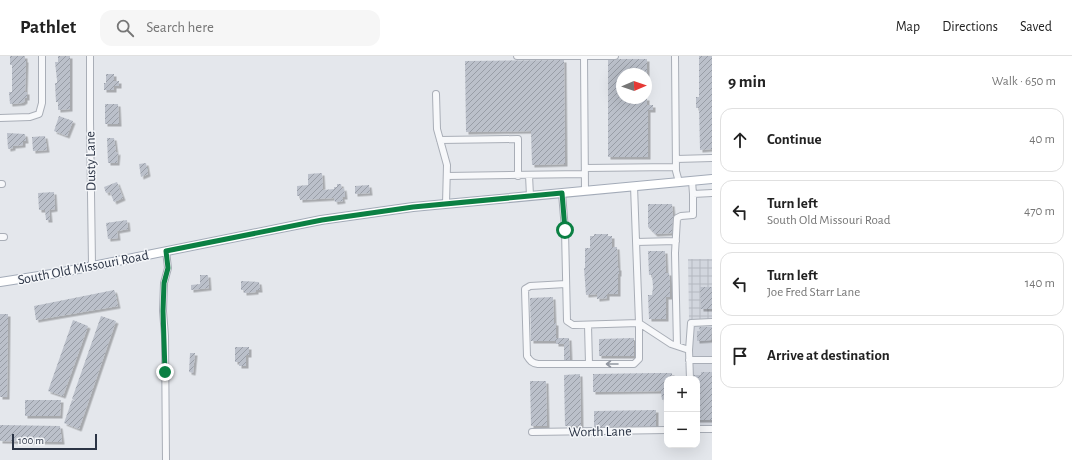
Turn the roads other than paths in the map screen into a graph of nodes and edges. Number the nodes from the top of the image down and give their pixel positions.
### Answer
1 (42, 56) edge
2 (90, 56) edge
3 (517, 56) edge
4 (615, 56) edge
5 (674, 56) edge
6 (584, 57) edge
7 (436, 94) dead end
8 (0, 118) edge
9 (440, 140) junction
10 (712, 158) edge
11 (676, 159) junction
12 (676, 167) junction
13 (585, 171) junction
14 (529, 175) junction
15 (447, 176) junction
16 (518, 176) junction
17 (712, 179) edge
18 (692, 181) junction
19 (679, 182) junction
20 (634, 186) junction
21 (585, 191) junction
22 (562, 193) junction
23 (712, 193) edge
24 (693, 194) junction
25 (530, 196) junction
26 (446, 204) junction
27 (676, 241) junction
28 (636, 242) junction
29 (166, 251) junction
30 (92, 266) junction
31 (0, 282) edge
32 (566, 284) junction
33 (712, 322) edge
34 (639, 323) junction
35 (588, 325) junction
36 (677, 346) junction
37 (689, 350) junction
38 (689, 360) junction
39 (712, 360) edge
40 (589, 364) junction
41 (690, 376) edge
42 (700, 429) edge
43 (712, 429) edge
44 (664, 430) edge
45 (532, 432) dead end
46 (166, 460) edge

1 - 8 street
2 - 30 street, Dusty Lane
3 - 6 street
4 - 6 street
5 - 11 street
6 - 13 street
7 - 9 street
9 - 15 street
9 - 16 street
10 - 11 street
11 - 12 street
12 - 13 street
12 - 19 street
13 - 14 street
13 - 21 street
14 - 16 street
14 - 25 street
15 - 16 street
15 - 26 street
17 - 18 main road, South Old Missouri Road
18 - 19 main road, South Old Missouri Road
18 - 24 street
19 - 20 main road, South Old Missouri Road
20 - 21 main road, South Old Missouri Road
20 - 28 street
21 - 22 main road, South Old Missouri Road
22 - 25 main road, South Old Missouri Road
22 - 32 street
23 - 24 street
24 - 27 street
25 - 26 main road, South Old Missouri Road
26 - 29 main road, South Old Missouri Road
27 - 28 street
27 - 36 street
28 - 34 street
29 - 30 main road, South Old Missouri Road
29 - 46 street
30 - 31 main road, South Old Missouri Road
32 - 35 street
32 - 40 street
33 - 37 street
34 - 35 street
34 - 36 street
34 -> 40 street
35 - 40 street
36 - 37 street
37 - 38 street
38 - 39 street
38 - 41 street
42 - 43 street
44 - 45 street, Worth Lane

